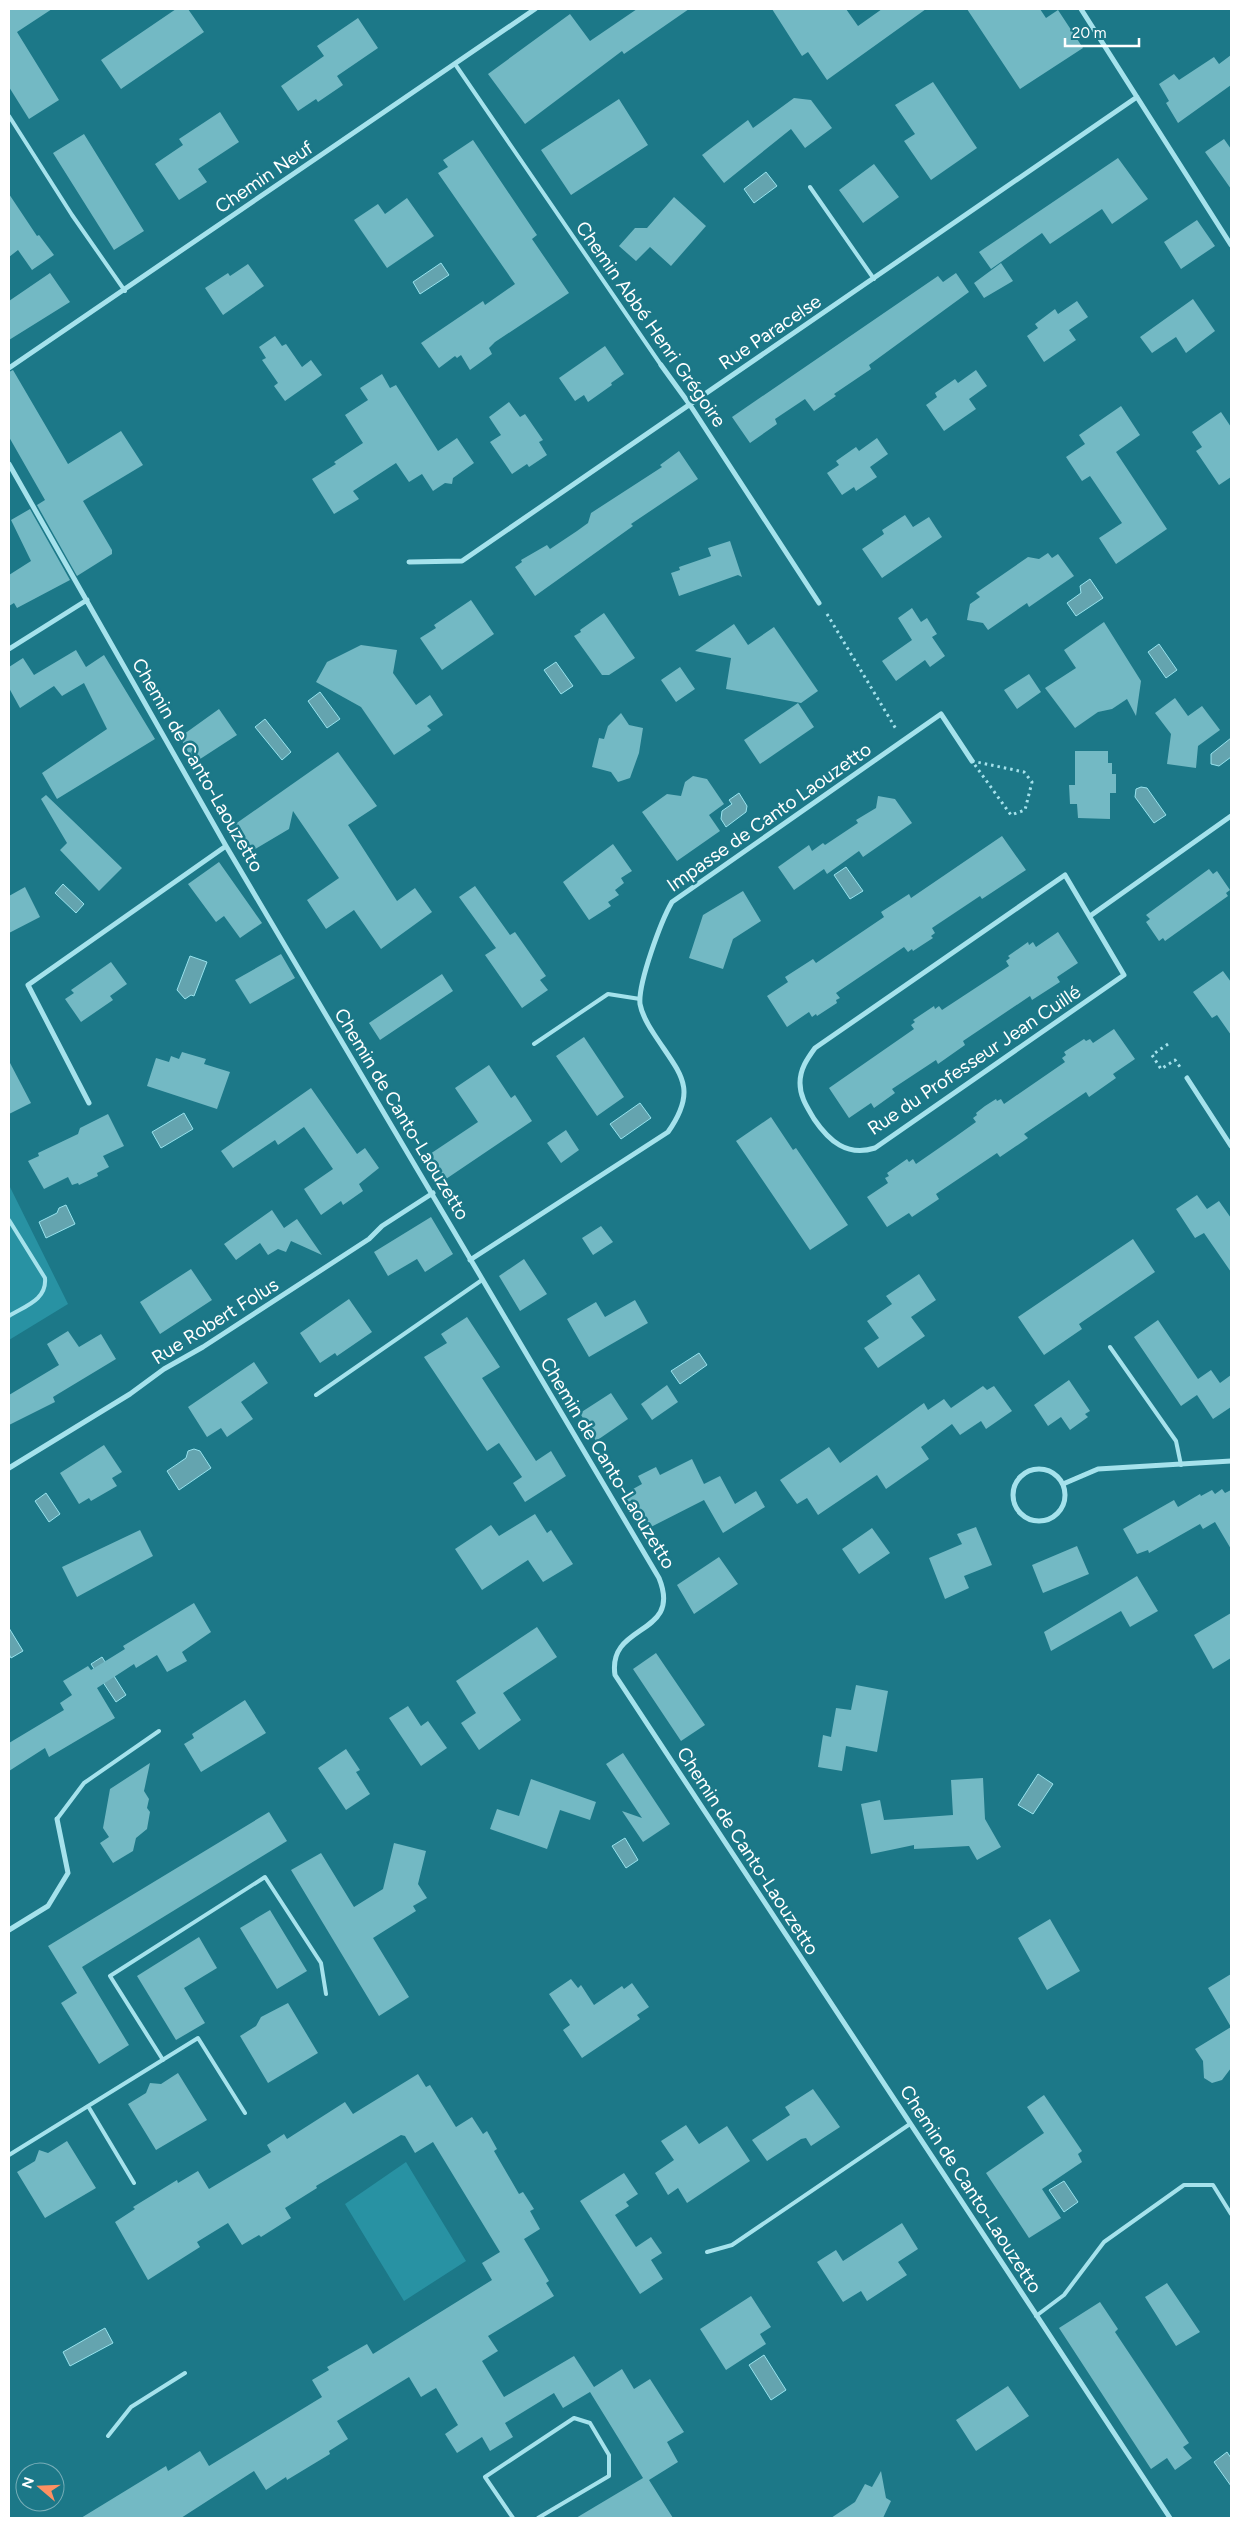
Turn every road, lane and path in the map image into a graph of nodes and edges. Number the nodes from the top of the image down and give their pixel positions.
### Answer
1 (535, 9) edge
2 (1081, 9) edge
3 (455, 64) junction
4 (1137, 97) junction
5 (9, 116) edge
6 (810, 187) dead end
7 (1231, 246) edge
8 (874, 279) junction
9 (125, 291) junction
10 (661, 365) joint
11 (9, 368) edge
12 (690, 405) junction
13 (9, 464) edge
14 (409, 562) dead end
15 (87, 600) junction
16 (819, 603) joint
17 (9, 648) edge
18 (903, 741) junction
19 (972, 761) junction
20 (1231, 816) edge
21 (226, 846) junction
22 (1090, 916) junction
23 (640, 998) junction
24 (534, 1044) dead end
25 (1168, 1044) dead end
26 (1187, 1078) joint
27 (89, 1103) dead end
28 (1231, 1146) edge
29 (433, 1194) junction
30 (9, 1220) edge
31 (470, 1260) junction
32 (482, 1280) junction
33 (9, 1316) edge
34 (1110, 1347) dead end
35 (316, 1395) dead end
36 (1231, 1461) edge
37 (1181, 1465) junction
38 (9, 1468) edge
39 (1062, 1484) junction
40 (159, 1731) dead end
41 (57, 1819) joint
42 (9, 1930) edge
43 (326, 1994) dead end
44 (163, 2060) junction
45 (88, 2106) junction
46 (245, 2113) dead end
47 (910, 2124) junction
48 (9, 2155) edge
49 (134, 2183) dead end
50 (1231, 2214) edge
51 (707, 2252) dead end
52 (1036, 2316) junction
53 (185, 2372) dead end
54 (108, 2436) dead end
55 (513, 2518) edge
56 (538, 2518) edge
57 (1170, 2518) edge

1 - 3 street, Chemin Neuf
2 - 4 street
3 - 9 street, Chemin Neuf
3 - 10 lane, Chemin Abbé Henri Grégoire
4 - 7 street
4 - 8 street, Rue Paracelse
5 - 9 lane
6 - 8 lane
8 - 12 street, Rue Paracelse
9 - 11 street, Chemin Neuf
10 - 12 street, Chemin Abbé Henri Grégoire
12 - 14 street, Rue Paracelse
12 - 16 street, Chemin Abbé Henri Grégoire
13 - 15 street, Chemin de Canto-Laouzetto
15 - 17 street
15 - 21 street, Chemin de Canto-Laouzetto
16 - 18 path
18 - 19 street, Impasse de Canto Laouzetto
18 - 23 street, Impasse de Canto Laouzetto
19 - 19 path
20 - 22 street
21 - 27 street
21 - 29 street, Chemin de Canto-Laouzetto
22 - 22 street, Rue du Professeur Jean Cuillé
23 - 24 lane
23 - 31 street, Impasse de Canto Laouzetto
25 - 26 path
26 - 28 street
29 - 31 street, Chemin de Canto-Laouzetto
29 - 38 street, Rue Robert Folus
30 - 33 lane
31 - 32 street, Chemin de Canto-Laouzetto
32 - 35 lane
32 - 47 street, Chemin de Canto-Laouzetto
34 - 37 lane
36 - 37 street
37 - 39 street
39 - 39 street
40 - 41 lane
41 - 42 street
43 - 44 lane
44 - 45 lane
44 - 46 lane
45 - 48 lane
45 - 49 lane
47 - 51 lane
47 - 52 street, Chemin de Canto-Laouzetto
50 - 52 lane
52 - 57 street, Chemin de Canto-Laouzetto
53 - 54 lane
55 - 56 lane

